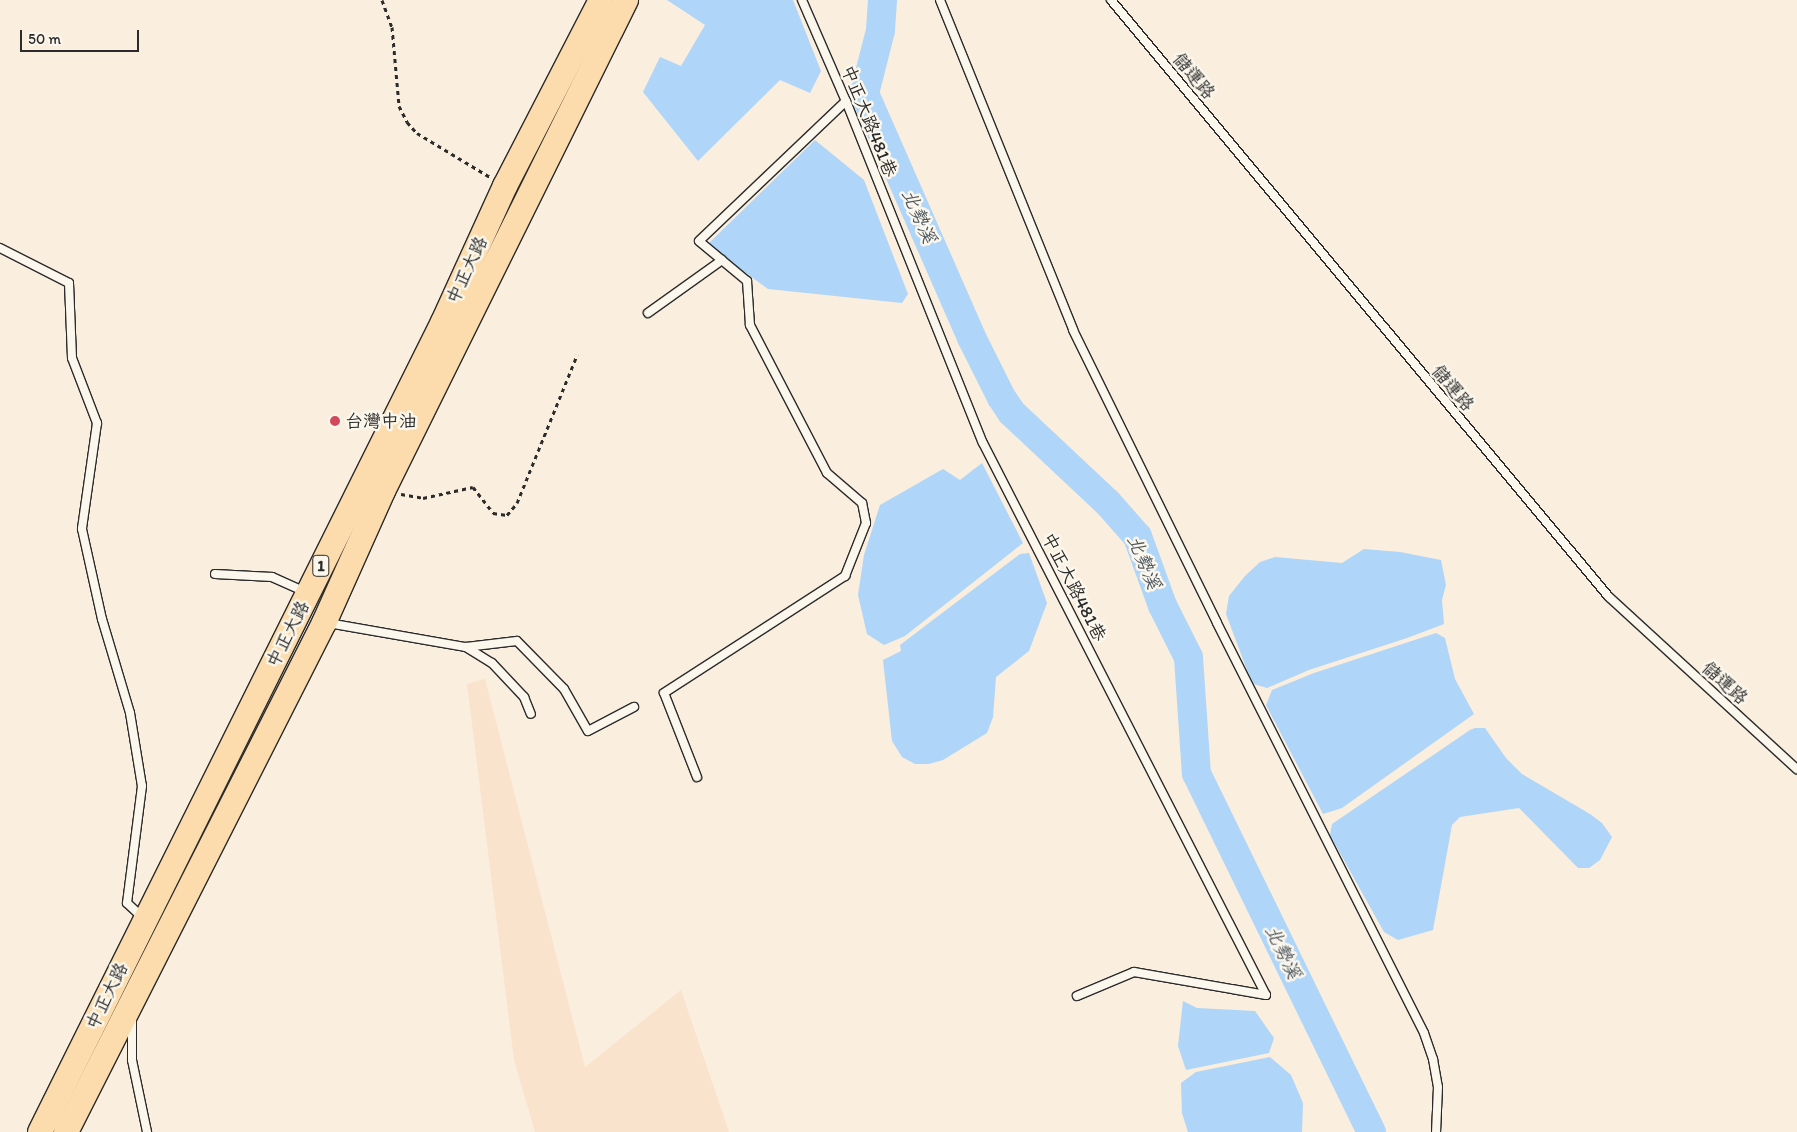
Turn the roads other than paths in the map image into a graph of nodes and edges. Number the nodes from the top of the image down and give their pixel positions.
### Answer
1 (601, 0) edge
2 (626, 0) edge
3 (802, 0) edge
4 (940, 0) edge
5 (1111, 0) edge
6 (846, 101) junction
7 (0, 248) edge
8 (722, 260) junction
9 (648, 313) dead end
10 (397, 439) junction
11 (215, 574) dead end
12 (308, 593) junction
13 (324, 623) junction
14 (466, 647) junction
15 (634, 707) dead end
16 (531, 714) dead end
17 (1797, 769) edge
18 (697, 778) dead end
19 (144, 920) junction
20 (127, 985) junction
21 (1077, 996) dead end
22 (40, 1132) edge
23 (66, 1132) edge
24 (147, 1132) edge
25 (1436, 1132) edge

1 - 10 main road, 中正大路 / 1
2 - 10 main road, 中正大路 / 1
3 - 6 lane, 中正大路481巷
4 - 25 lane
5 - 17 lane, 儲運路
6 - 8 lane
6 - 21 lane, 中正大路481巷
7 - 19 lane
8 - 9 lane
8 - 18 lane
10 - 12 main road, 中正大路 / 1
10 - 13 main road, 中正大路 / 1
11 - 12 lane
12 - 19 main road, 中正大路 / 1
13 - 14 lane
13 - 20 main road, 中正大路 / 1
14 - 15 lane
14 - 16 lane
19 - 20 main road, 中正大路 / 1
20 - 22 main road, 中正大路 / 1
20 - 23 main road, 中正大路 / 1
20 - 24 lane

